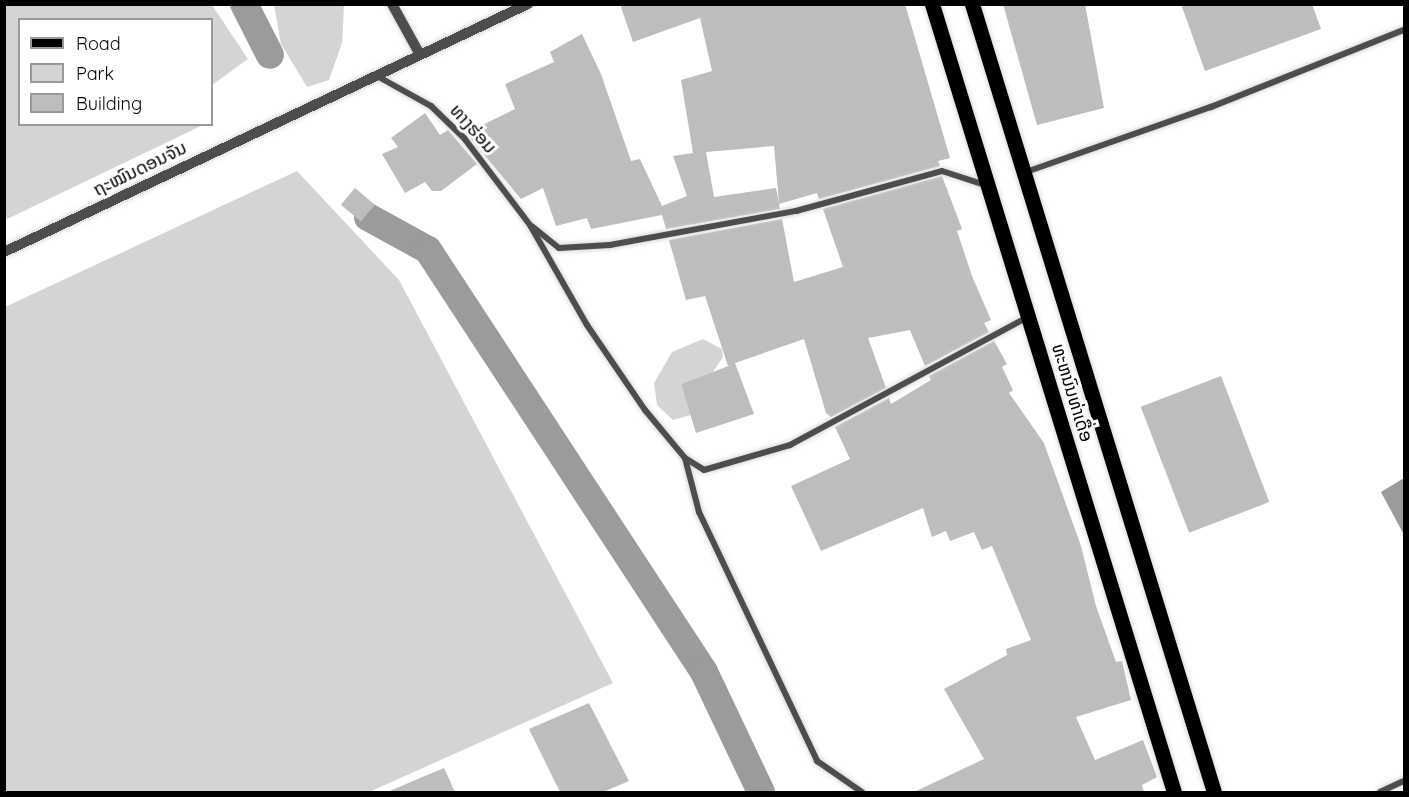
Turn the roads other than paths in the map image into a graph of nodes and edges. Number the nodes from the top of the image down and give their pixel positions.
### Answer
1 (392, 4) edge
2 (528, 4) edge
3 (932, 4) edge
4 (972, 4) edge
5 (1404, 30) edge
6 (419, 53) junction
7 (375, 75) junction
8 (1026, 172) junction
9 (987, 186) junction
10 (530, 225) junction
11 (4, 252) edge
12 (1029, 317) junction
13 (685, 458) junction
14 (1404, 781) edge
15 (862, 792) edge
16 (1174, 792) edge
17 (1214, 792) edge
18 (1380, 792) edge

1 - 6 street
2 - 6 street, ຖະໝົນດອນຈັນ
3 - 9 main road, ທະຫນົນທ່າເດື່ອ
4 - 8 main road, ທະຫນົນທ່າເດື່ອ
5 - 8 street
6 - 7 street, ຖະໝົນດອນຈັນ
7 - 10 street, ທາງຮ່ອມ
7 - 11 street, ຖະໝົນດອນຈັນ
8 - 17 main road, ທະຫນົນທ່າເດື່ອ
9 - 10 street
9 - 12 main road, ທະຫນົນທ່າເດື່ອ
10 - 13 street
12 - 13 street
12 - 16 main road, ທະຫນົນທ່າເດື່ອ
13 - 15 street
14 - 18 street

